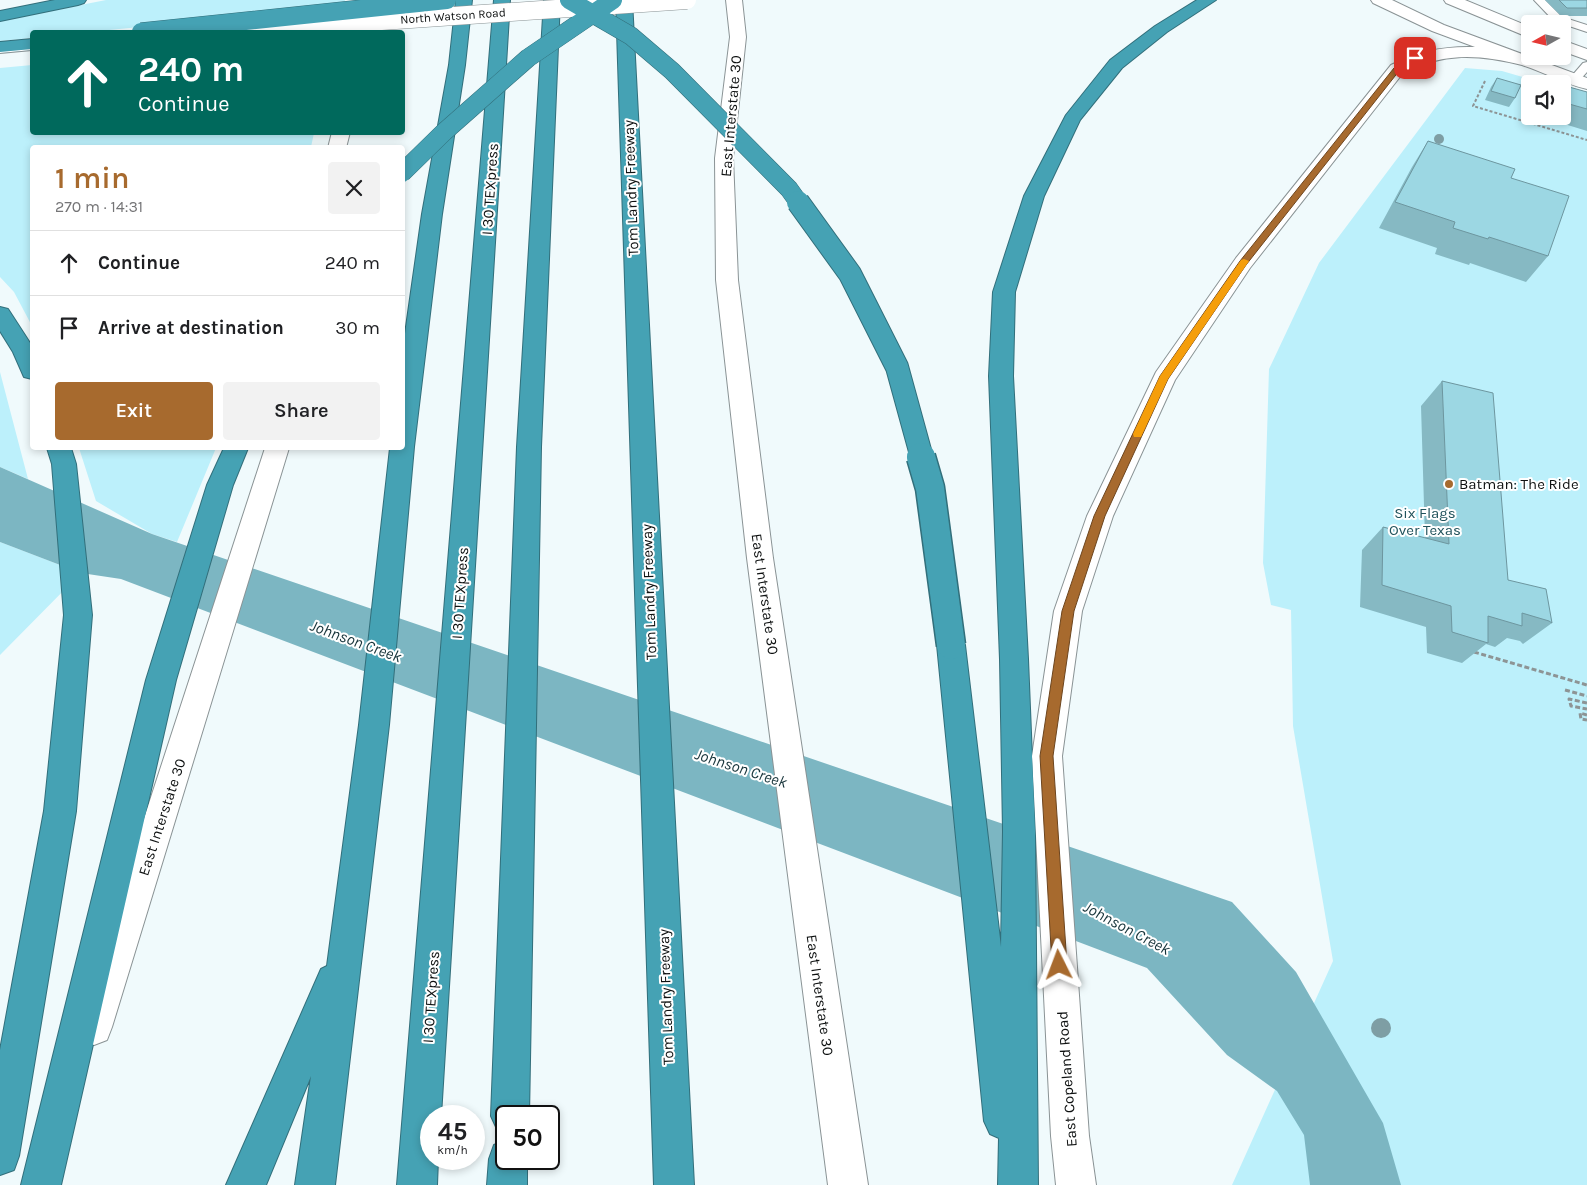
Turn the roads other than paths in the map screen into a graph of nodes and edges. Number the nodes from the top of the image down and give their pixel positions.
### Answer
1 (78, 0) edge
2 (375, 0) edge
3 (447, 0) edge
4 (464, 0) edge
5 (502, 0) edge
6 (552, 0) edge
7 (569, 0) edge
8 (613, 0) edge
9 (624, 0) edge
10 (687, 0) edge
11 (734, 0) edge
12 (1208, 0) edge
13 (1379, 0) edge
14 (1452, 0) edge
15 (1539, 0) edge
16 (0, 16) edge
17 (1521, 29) edge
18 (1587, 29) edge
19 (160, 30) edge
20 (249, 30) edge
21 (367, 30) edge
22 (30, 45) edge
23 (0, 48) edge
24 (1571, 49) edge
25 (1587, 55) edge
26 (1521, 59) edge
27 (1521, 60) edge
28 (1536, 65) edge
29 (1587, 65) edge
30 (1581, 82) edge
31 (405, 170) edge
32 (0, 314) edge
33 (30, 366) edge
34 (405, 424) edge
35 (60, 450) edge
36 (235, 450) edge
37 (276, 450) edge
38 (402, 450) edge
39 (346, 950) junction
40 (510, 1105) edge
41 (0, 1156) edge
42 (508, 1170) edge
43 (845, 1172) edge
44 (41, 1185) edge
45 (246, 1185) edge
46 (315, 1185) edge
47 (417, 1185) edge
48 (507, 1185) edge
49 (674, 1185) edge
50 (1010, 1185) edge
51 (1018, 1185) edge
52 (1076, 1185) edge

1 - 16 highway
2 - 21 main road
3 - 19 highway, bridge
4 - 34 highway
5 - 47 highway, I 30 TEXpress
6 - 40 highway
7 - 50 highway, bridge
8 - 31 highway, bridge
9 - 49 highway, Tom Landry Freeway
10 - 20 main road, North Watson Road, bridge
11 - 43 main road, East Interstate 30
12 - 51 highway
13 - 26 main road
14 - 17 main road
15 - 18 lane
22 - 23 main road
24 - 25 main road
27 - 52 main road, East Copeland Road
28 - 30 main road
29 - 30 lane
32 - 33 highway
35 - 41 highway
36 - 44 highway
37 - 44 main road, East Interstate 30
38 - 39 highway
39 - 45 highway
39 - 46 highway
42 - 48 highway

